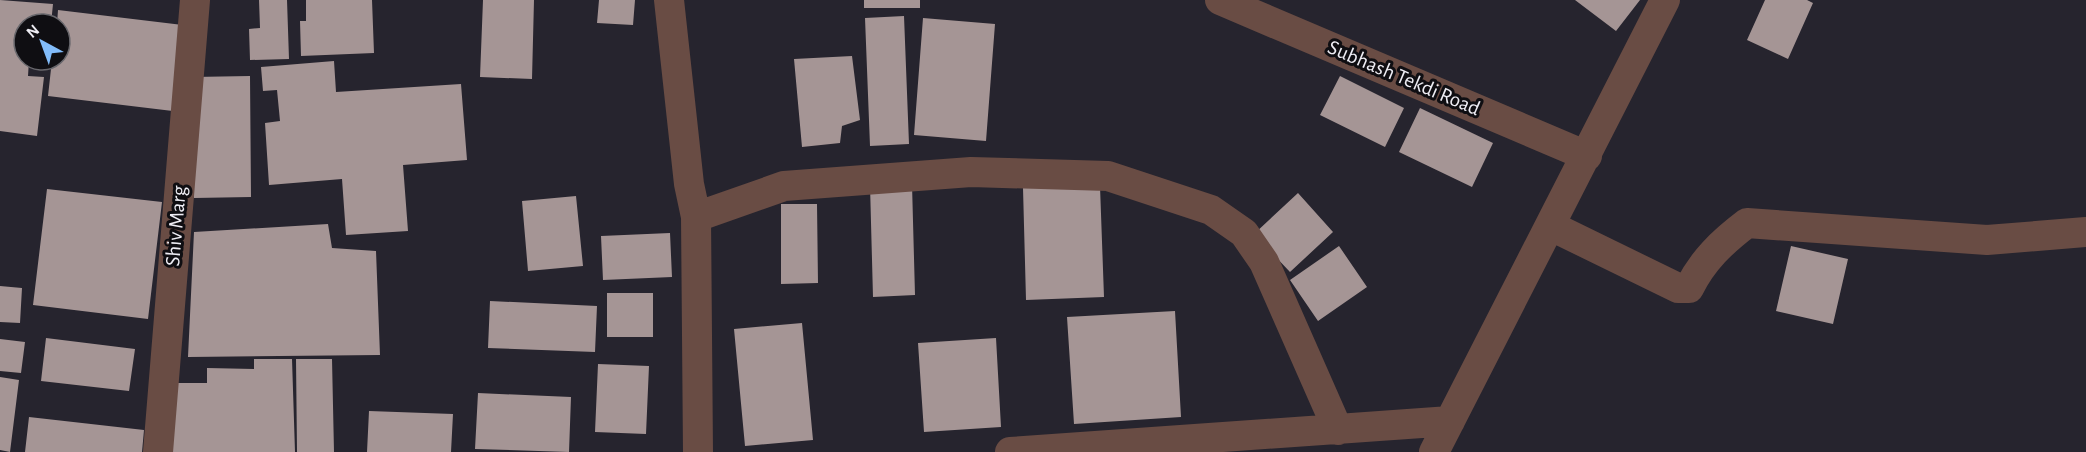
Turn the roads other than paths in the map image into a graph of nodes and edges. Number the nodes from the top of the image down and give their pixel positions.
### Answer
1 (195, 0) edge
2 (669, 0) edge
3 (1220, 0) edge
4 (1665, 0) edge
5 (1587, 156) junction
6 (696, 217) junction
7 (1551, 226) junction
8 (2086, 232) edge
9 (1450, 421) junction
10 (1338, 430) junction
11 (158, 452) edge
12 (698, 452) edge
13 (1010, 452) edge
14 (1434, 452) edge

1 - 11 street, Shiv Marg
2 - 6 street
3 - 5 street, Subhash Tekdi Road
4 - 5 street
5 - 7 street
6 - 10 street
6 - 12 street
7 - 8 street
7 - 9 street
9 - 10 street
9 - 14 street
10 - 13 street

